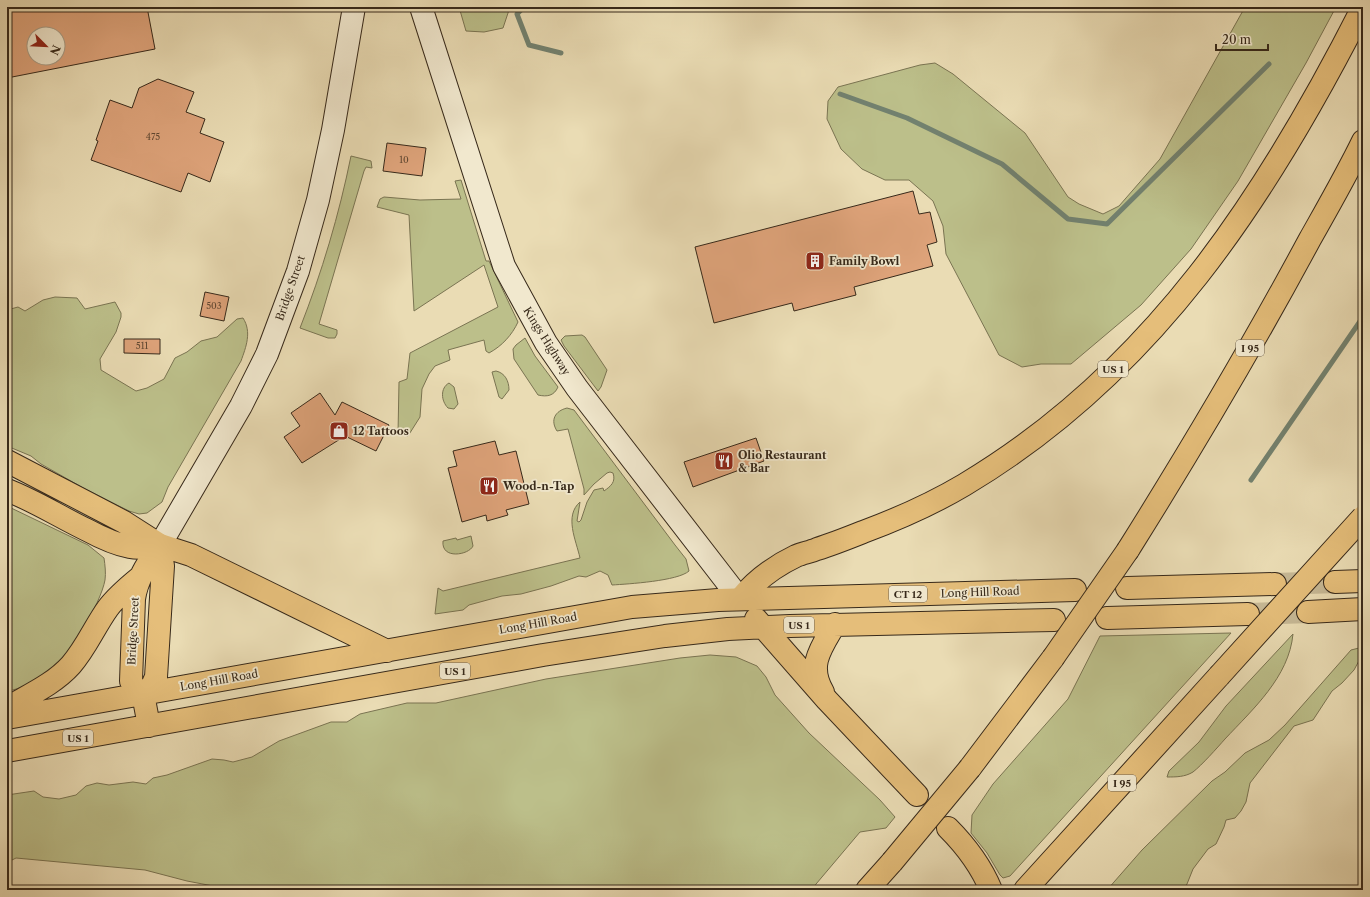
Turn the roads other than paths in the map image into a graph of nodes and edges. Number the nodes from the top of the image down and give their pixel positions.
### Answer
1 (354, 7) edge
2 (421, 7) edge
3 (1362, 7) edge
4 (1363, 141) edge
5 (7, 461) edge
6 (7, 490) edge
7 (1363, 517) edge
8 (160, 545) junction
9 (139, 578) junction
10 (1363, 581) edge
11 (1335, 582) tunnel mouth
12 (1275, 584) tunnel mouth
13 (1128, 588) dead end
14 (1075, 590) dead end
15 (740, 599) junction
16 (1363, 609) edge
17 (1308, 612) tunnel mouth
18 (1248, 614) tunnel mouth
19 (1107, 618) dead end
20 (1054, 620) dead end
21 (835, 624) junction
22 (762, 627) junction
23 (387, 650) junction
24 (143, 694) junction
25 (827, 700) junction
26 (7, 708) edge
27 (7, 718) edge
28 (149, 726) junction
29 (7, 751) edge
30 (917, 795) dead end
31 (948, 828) dead end
32 (867, 890) edge
33 (990, 890) edge
34 (1025, 890) edge

1 - 8 main road, Bridge Street
2 - 15 main road, Kings Highway
3 - 15 highway, US 1
4 - 32 highway, I 95, bridge
5 - 8 highway
6 - 8 highway
7 - 34 highway, I 95, bridge
8 - 9 highway, Bridge Street
8 - 23 highway
8 - 24 highway
9 - 24 highway, Bridge Street
9 - 26 highway
10 - 11 highway
12 - 13 highway
14 - 15 highway, Long Hill Road / CT 12
15 - 22 highway, Kings Highway
15 - 23 highway, Long Hill Road
16 - 17 highway
18 - 19 highway
20 - 21 highway, US 1
21 - 22 highway, US 1
21 - 25 highway
22 - 25 highway, Kings Highway
22 - 28 highway, US 1
23 - 24 highway, Long Hill Road
24 - 27 highway, Long Hill Road
24 - 28 highway, Bridge Street
25 - 30 highway
28 - 29 highway, US 1
31 - 33 highway

